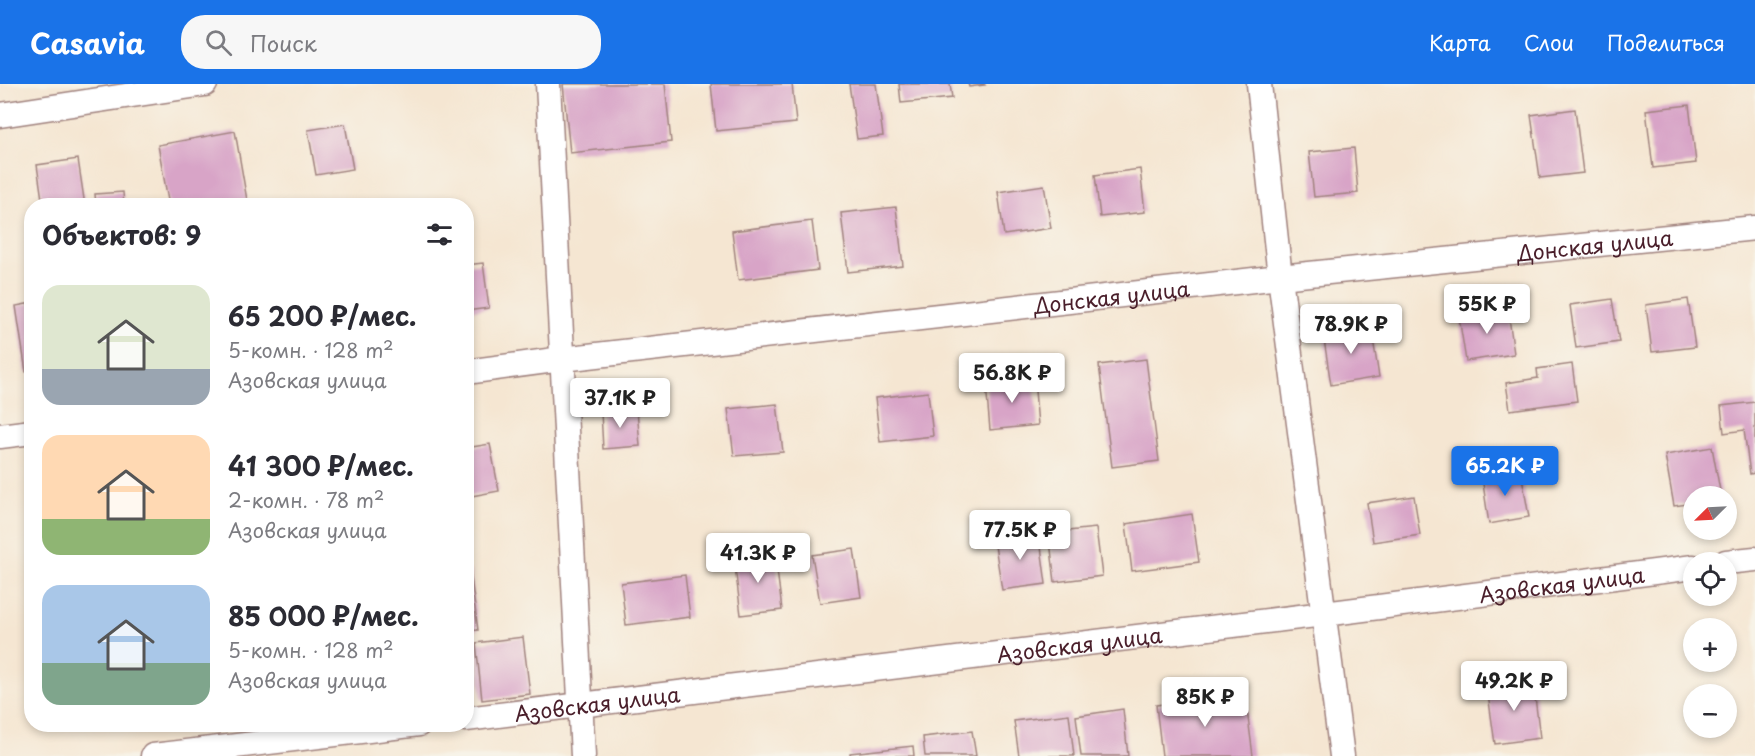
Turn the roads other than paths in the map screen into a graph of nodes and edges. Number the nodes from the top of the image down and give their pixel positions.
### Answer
1 (205, 84) edge
2 (548, 84) edge
3 (1259, 84) edge
4 (0, 115) edge
5 (1755, 228) edge
6 (1280, 277) junction
7 (562, 359) junction
8 (474, 371) edge
9 (24, 433) edge
10 (0, 436) edge
11 (1755, 559) edge
12 (1737, 561) edge
13 (1683, 568) edge
14 (1324, 614) junction
15 (580, 705) junction
16 (474, 718) edge
17 (352, 732) edge
18 (153, 756) edge
19 (583, 756) edge
20 (1342, 756) edge

1 - 4 street
2 - 7 street
3 - 6 street
5 - 6 street, Донская улица
6 - 7 street, Донская улица
6 - 14 street
7 - 8 street, Донская улица
7 - 15 street
9 - 10 street
11 - 12 street
13 - 14 street, Азовская улица
14 - 15 street, Азовская улица
14 - 20 street
15 - 16 street, Азовская улица
15 - 19 street
17 - 18 street

